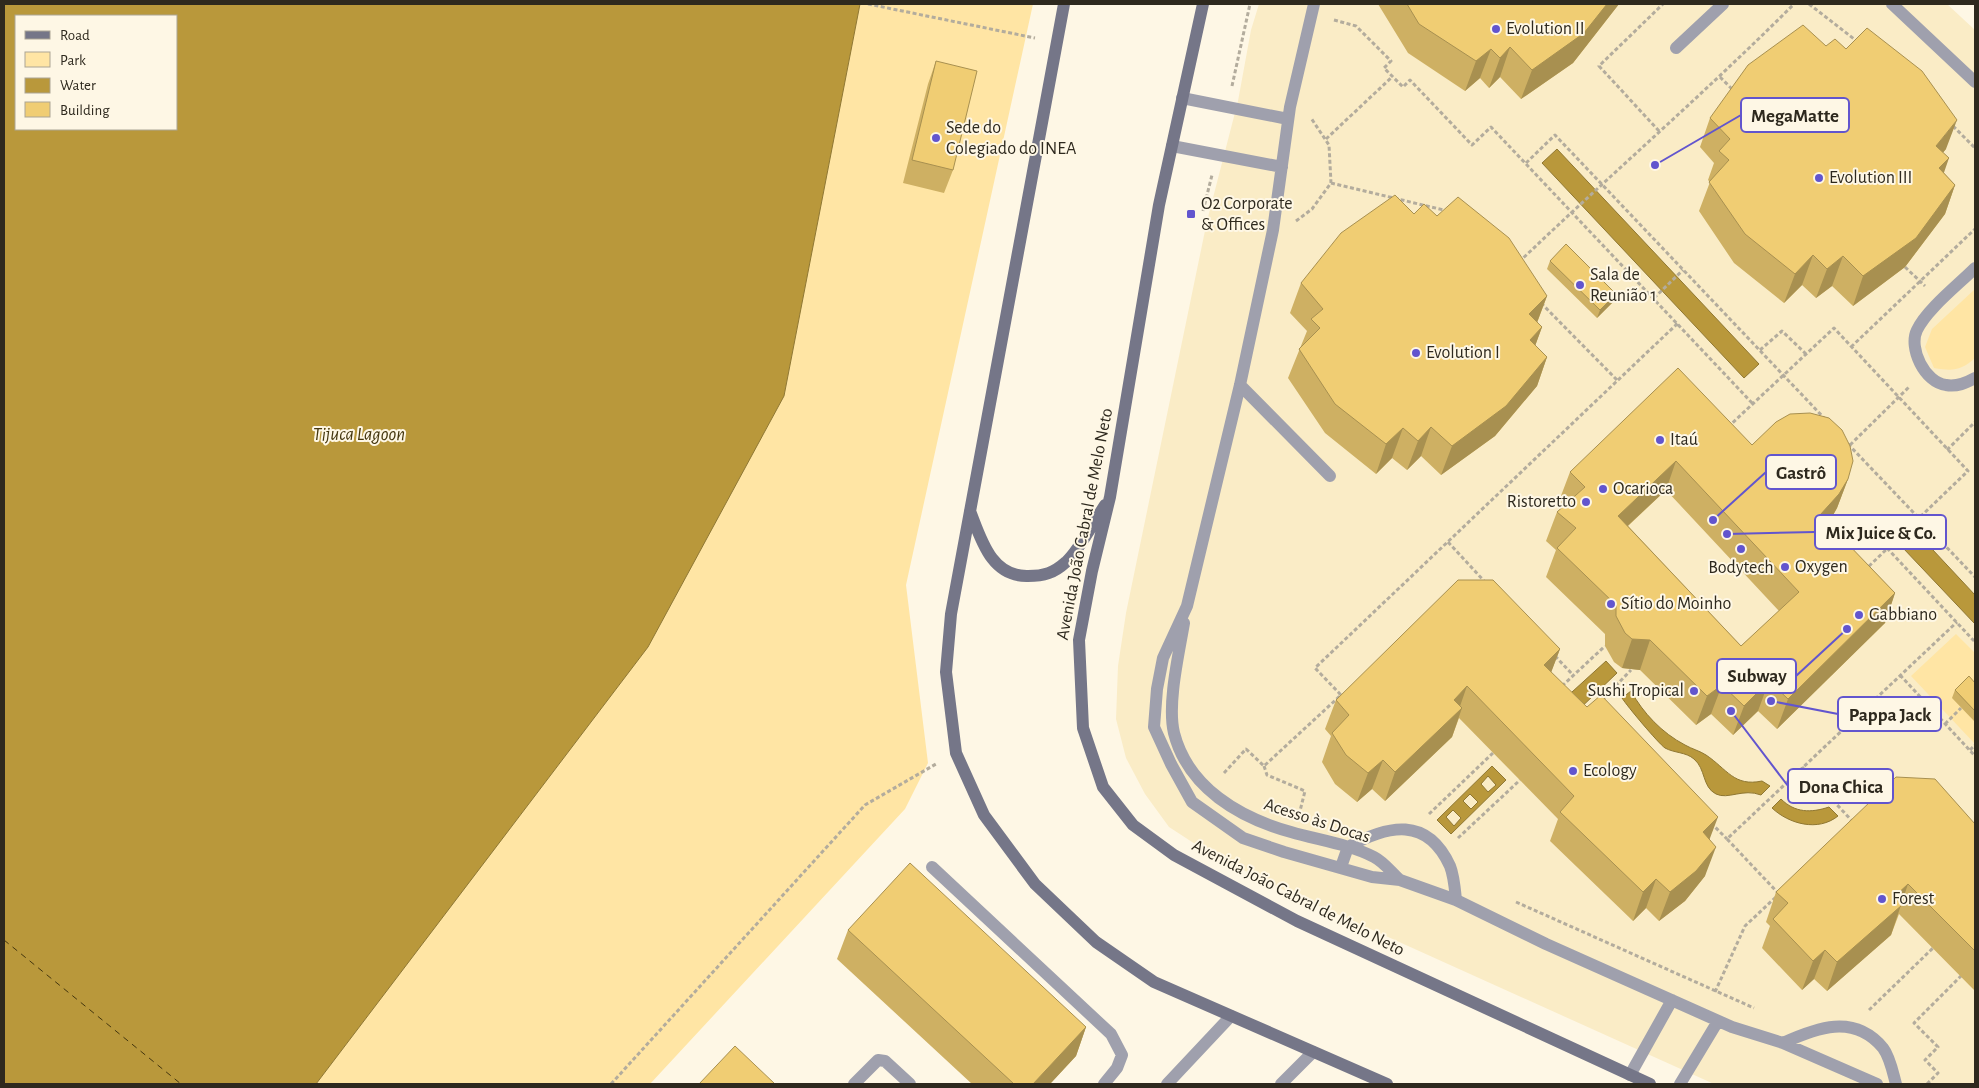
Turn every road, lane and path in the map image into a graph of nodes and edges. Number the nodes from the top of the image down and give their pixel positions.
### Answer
1 (868, 4) edge
2 (1064, 4) edge
3 (1203, 4) edge
4 (1663, 4) edge
5 (1723, 4) edge
6 (1794, 4) edge
7 (1809, 4) edge
8 (1892, 4) edge
9 (1312, 9) edge
10 (1055, 43) junction
11 (1861, 44) edge
12 (1676, 48) dead end
13 (1392, 77) junction
14 (1720, 77) junction
15 (1975, 82) edge
16 (1738, 94) edge
17 (1182, 98) junction
18 (1289, 113) junction
19 (1947, 121) edge
20 (1658, 131) junction
21 (1326, 139) junction
22 (1172, 146) junction
23 (1975, 148) edge
24 (1526, 163) junction
25 (1282, 167) junction
26 (1332, 183) junction
27 (1601, 185) junction
28 (1452, 212) edge
29 (1572, 212) junction
30 (1975, 229) edge
31 (1273, 230) junction
32 (1517, 265) edge
33 (1975, 268) edge
34 (1683, 270) junction
35 (1654, 298) junction
36 (1537, 299) edge
37 (1678, 324) junction
38 (1851, 347) junction
39 (1760, 350) junction
40 (1806, 354) junction
41 (1925, 372) junction
42 (1784, 375) junction
43 (1975, 378) edge
44 (1618, 380) junction
45 (1240, 385) junction
46 (1899, 398) junction
47 (1753, 404) junction
48 (1975, 422) edge
49 (1830, 424) edge
50 (1722, 432) edge
51 (1843, 438) edge
52 (1850, 445) junction
53 (1947, 450) junction
54 (1330, 476) dead end
55 (1110, 497) junction
56 (969, 510) junction
57 (1918, 517) junction
58 (1448, 542) junction
59 (1887, 548) junction
60 (1862, 573) edge
61 (1975, 577) edge
62 (1488, 584) edge
63 (1187, 606) junction
64 (1956, 622) junction
65 (1975, 642) edge
66 (1605, 646) dead end
67 (1553, 654) edge
68 (1631, 670) dead end
69 (1900, 675) junction
70 (1573, 676) junction
71 (1555, 693) edge
72 (1596, 705) edge
73 (1961, 708) dead end
74 (1945, 724) junction
75 (1975, 746) edge
76 (1970, 750) junction
77 (956, 753) junction
78 (1493, 753) dead end
79 (1975, 756) edge
80 (1264, 766) junction
81 (1802, 767) junction
82 (1520, 780) dead end
83 (1208, 790) junction
84 (1308, 814) dead end
85 (1424, 818) dead end
86 (1706, 818) edge
87 (1854, 823) edge
88 (1727, 839) junction
89 (1456, 840) dead end
90 (1348, 847) junction
91 (932, 867) dead end
92 (1341, 867) junction
93 (1400, 880) junction
94 (1779, 894) junction
95 (1783, 897) edge
96 (1456, 900) junction
97 (1514, 901) dead end
98 (1933, 948) dead end
99 (1961, 976) dead end
100 (1715, 992) junction
101 (1672, 1000) junction
102 (1756, 1009) dead end
103 (1865, 1014) dead end
104 (1231, 1016) junction
105 (1718, 1020) junction
106 (1783, 1043) junction
107 (1313, 1052) junction
108 (1630, 1075) junction
109 (611, 1084) edge
110 (854, 1084) edge
111 (910, 1084) edge
112 (1104, 1084) edge
113 (1167, 1084) edge
114 (1281, 1084) edge
115 (1388, 1084) edge
116 (1650, 1084) edge
117 (1680, 1084) edge
118 (1877, 1084) edge
119 (1896, 1084) edge
120 (1927, 1084) edge

1 - 10 path
2 - 10 street
3 - 17 street, Avenida João Cabral de Melo Neto
4 - 20 path
5 - 12 street
6 - 14 path
7 - 11 path
8 - 15 street
9 - 13 path
9 - 18 street
10 - 56 street
13 - 21 path
13 - 24 path
14 - 16 path
14 - 20 path
17 - 18 street
17 - 22 street, Avenida João Cabral de Melo Neto
18 - 21 path
18 - 25 street
19 - 23 path
20 - 27 path
21 - 26 path
22 - 25 street
22 - 55 street, Avenida João Cabral de Melo Neto
24 - 27 path
24 - 29 path
25 - 31 street
26 - 28 path
26 - 31 path
27 - 29 path
27 - 34 path
29 - 32 path
29 - 35 path
30 - 38 path
31 - 45 street
33 - 41 street
34 - 35 path
34 - 39 path
35 - 37 path
36 - 44 path
37 - 44 path
37 - 47 path
38 - 40 path
38 - 46 path
39 - 40 path
39 - 42 path
40 - 42 path
41 - 43 street
41 - 46 path
42 - 47 path
42 - 49 path
44 - 58 path
45 - 54 street
45 - 63 street
46 - 52 path
46 - 53 path
47 - 50 path
48 - 53 path
51 - 52 path
52 - 57 path
53 - 57 path
55 - 56 street
55 - 108 street, Avenida João Cabral de Melo Neto
56 - 77 street
57 - 59 path
57 - 61 path
58 - 62 path
58 - 80 path
59 - 60 path
59 - 64 path
63 - 83 street, Acesso às Docas
63 - 92 street
64 - 65 path
64 - 69 path
66 - 70 path
67 - 70 path
68 - 72 path
69 - 74 path
69 - 81 path
70 - 71 path
73 - 74 path
74 - 76 path
75 - 76 path
76 - 79 path
77 - 104 street
77 - 109 path
78 - 85 path
80 - 83 path
80 - 84 path
81 - 87 path
81 - 88 path
82 - 89 path
83 - 90 street, Acesso às Docas
86 - 88 path
88 - 94 path
90 - 92 street
90 - 93 street, Acesso às Docas
90 - 96 street
91 - 112 street
92 - 93 street
93 - 96 street
94 - 95 path
94 - 100 path
96 - 101 street
97 - 100 path
98 - 103 path
99 - 120 path
100 - 102 path
101 - 105 street
101 - 108 street
104 - 107 street
104 - 113 street
105 - 106 street
105 - 117 street
106 - 118 street
106 - 119 street
107 - 114 street
107 - 115 street
108 - 116 street, Avenida João Cabral de Melo Neto
110 - 111 street

